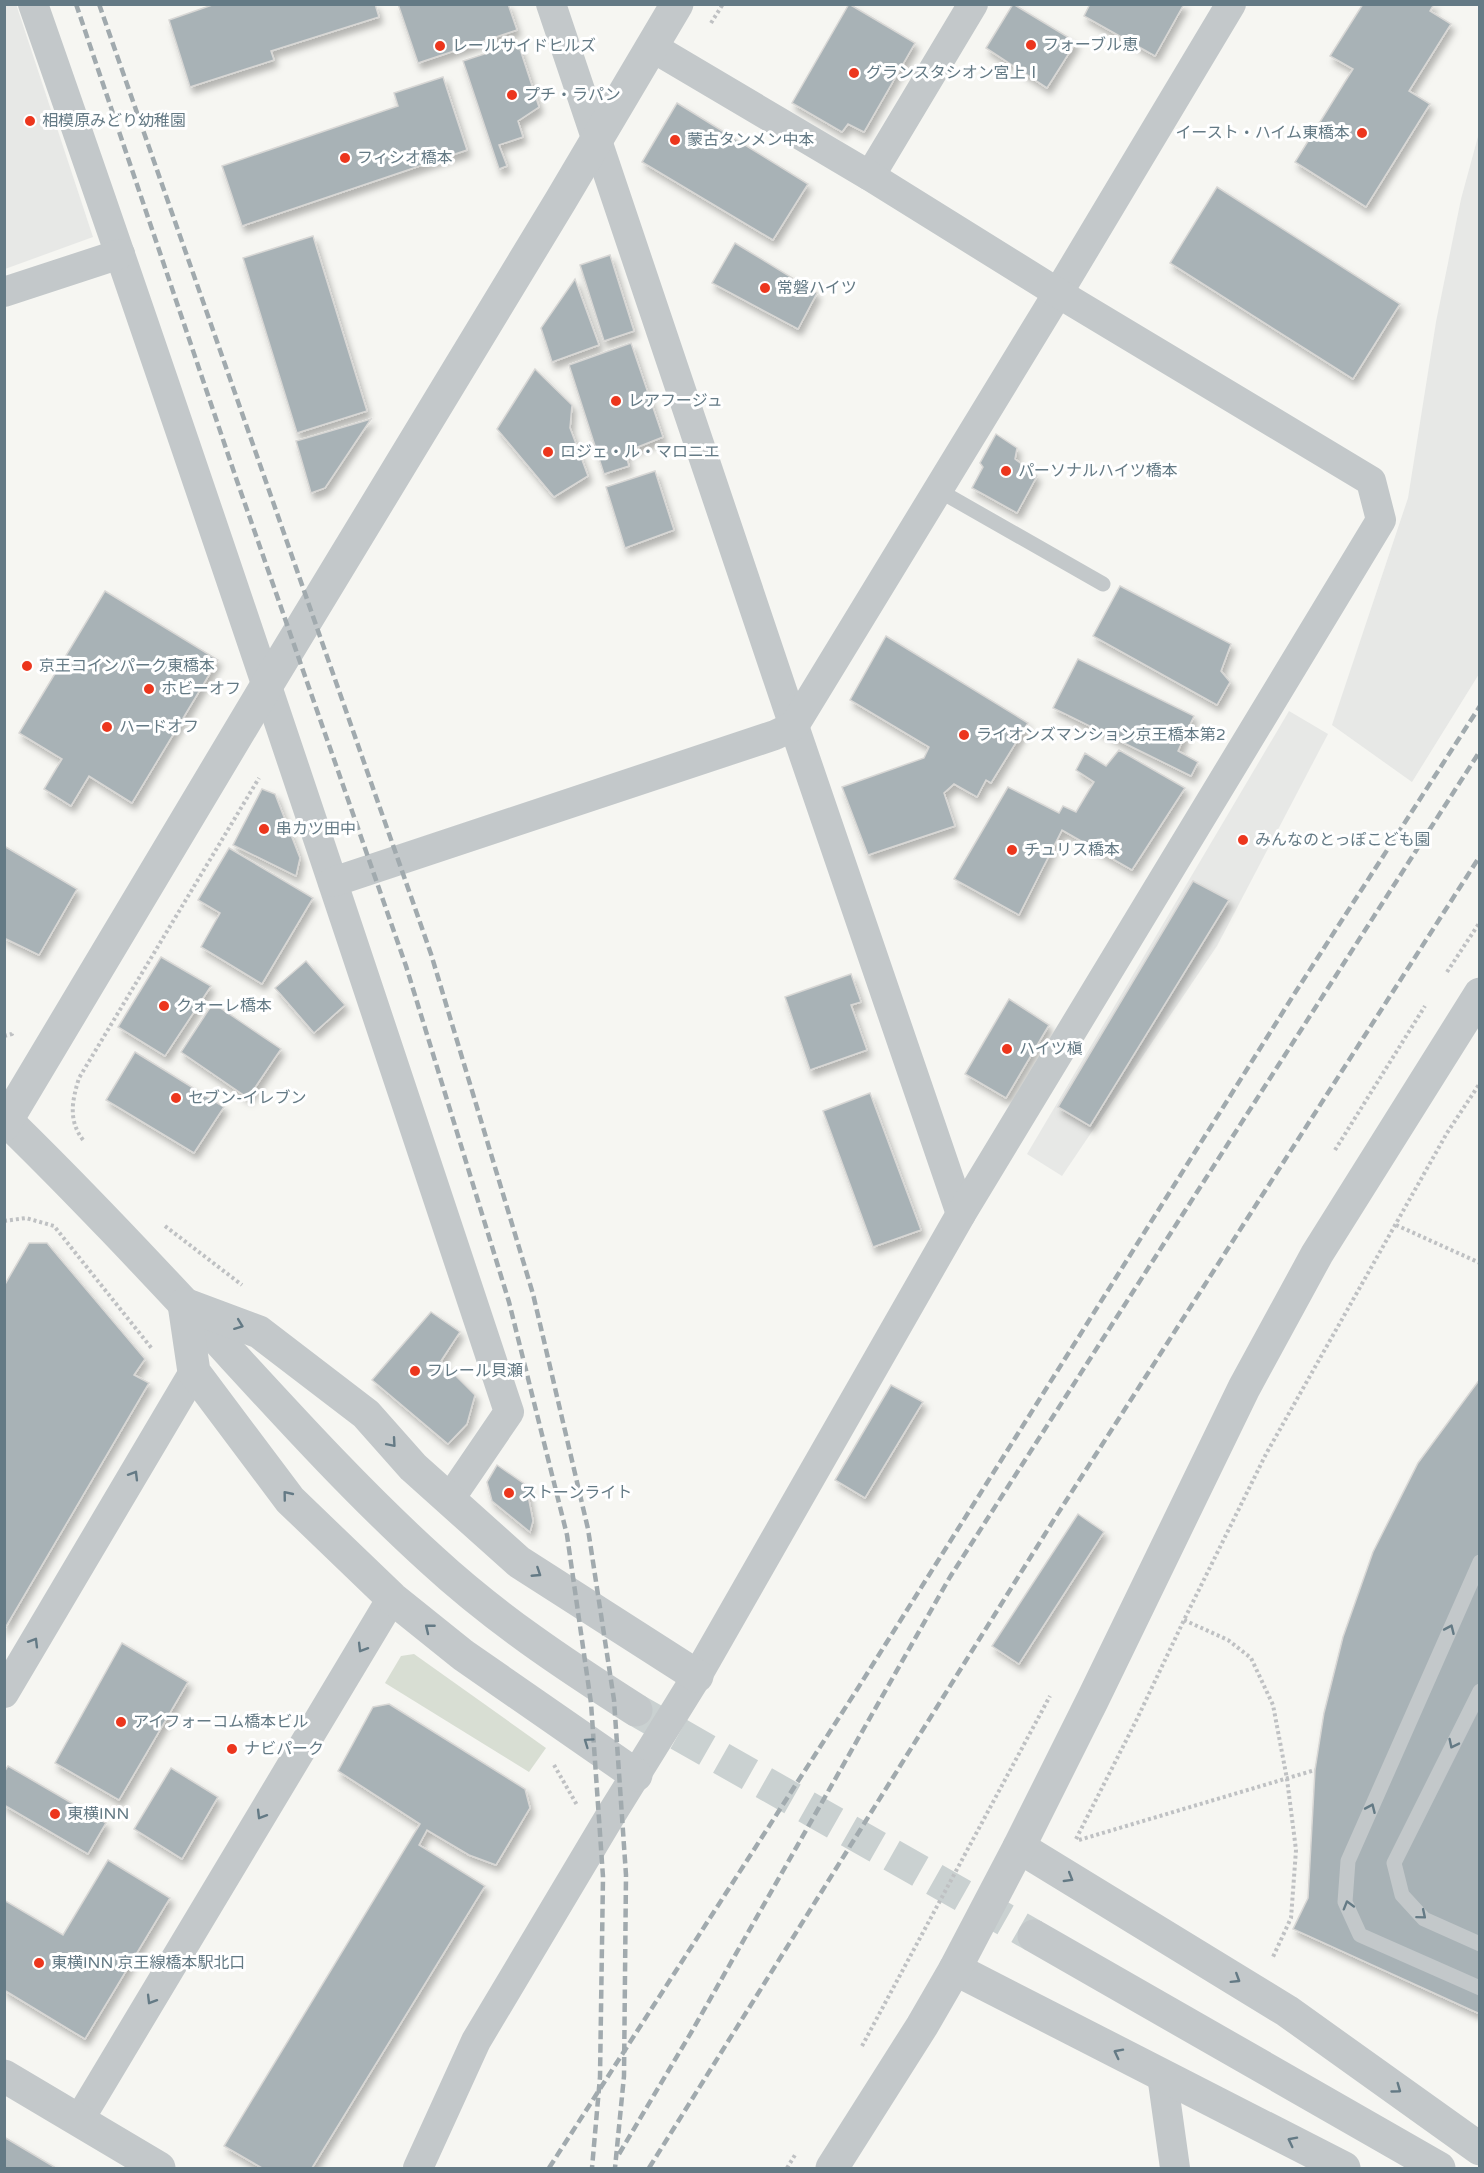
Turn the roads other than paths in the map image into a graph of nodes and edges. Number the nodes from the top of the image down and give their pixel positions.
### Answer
1 (33, 4) edge
2 (551, 4) edge
3 (677, 4) edge
4 (973, 4) edge
5 (1230, 4) edge
6 (652, 46) junction
7 (597, 141) junction
8 (870, 176) junction
9 (120, 254) junction
10 (4, 292) edge
11 (1058, 293) junction
12 (938, 490) junction
13 (1103, 584) dead end
14 (267, 685) junction
15 (794, 726) junction
16 (333, 882) junction
17 (1479, 994) edge
18 (6, 1121) edge
19 (961, 1214) junction
20 (184, 1304) junction
21 (194, 1372) junction
22 (449, 1500) junction
23 (1479, 1562) edge
24 (392, 1598) junction
25 (697, 1676) junction
26 (1479, 1691) edge
27 (4, 1693) edge
28 (636, 1710) tunnel mouth
29 (636, 1775) junction
30 (1019, 1847) junction
31 (1034, 1936) tunnel mouth
32 (1479, 1944) edge
33 (955, 1969) junction
34 (1479, 1988) edge
35 (1162, 2075) junction
36 (4, 2076) edge
37 (79, 2120) junction
38 (1479, 2149) edge
39 (159, 2169) edge
40 (418, 2169) edge
41 (832, 2169) edge
42 (1174, 2169) edge
43 (1344, 2169) edge
44 (1439, 2169) edge

1 - 9 street
2 - 7 street
3 - 6 street
4 - 8 street
5 - 11 street
6 - 7 street
6 - 8 street
7 - 14 street
7 - 15 street
8 - 11 street
9 - 10 street
9 - 14 street
11 - 12 street
11 - 19 street
12 - 13 lane
12 - 15 street
14 - 16 street
14 - 18 street
15 - 16 street
15 - 19 street
16 - 22 street
17 - 30 street
18 - 20 street
19 - 25 street
20 - 21 street
20 -> 22 street
20 - 28 street
24 -> 21 street
27 -> 21 street
22 -> 25 street
34 -> 23 lane
29 -> 24 street
24 -> 37 street
25 - 29 street
26 -> 32 lane
29 - 40 street
30 - 33 street
30 -> 38 street
31 - 44 street
35 -> 33 street
33 - 41 street
35 - 42 street
43 -> 35 street
36 - 37 street
37 - 39 street

